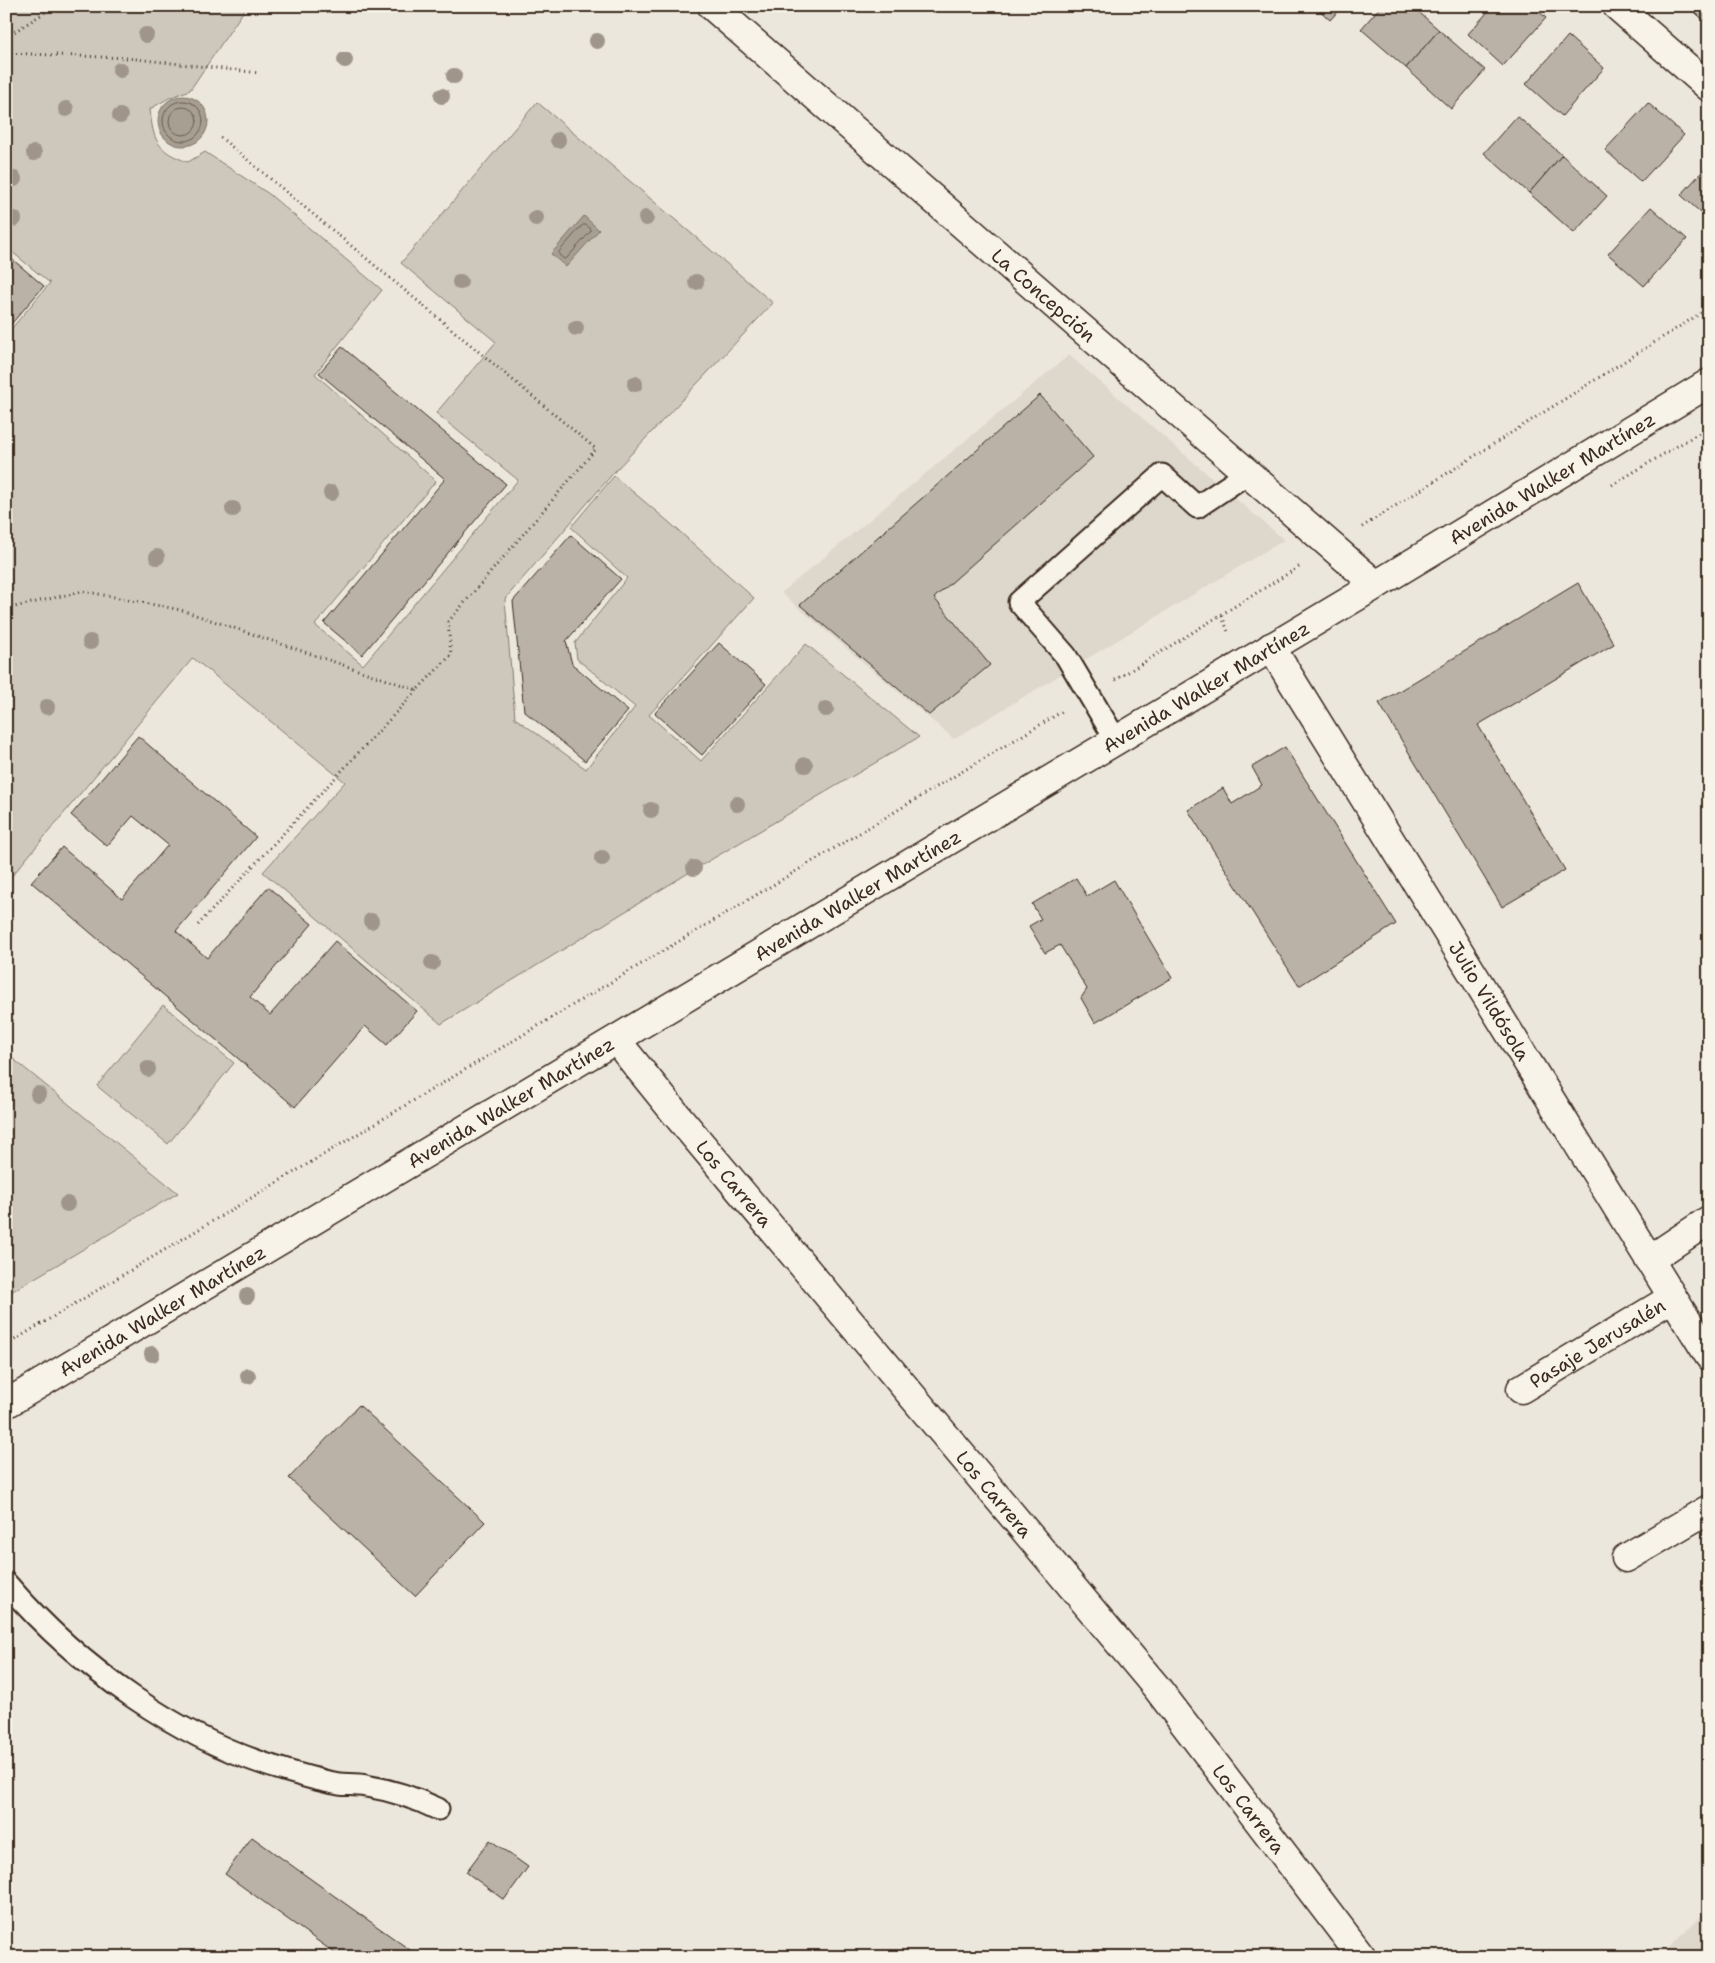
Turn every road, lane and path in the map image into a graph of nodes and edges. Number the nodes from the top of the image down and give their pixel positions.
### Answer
1 (55, 6) edge
2 (712, 6) edge
3 (1617, 6) edge
4 (6, 37) edge
5 (6, 53) edge
6 (260, 73) dead end
7 (1709, 87) edge
8 (220, 137) dead end
9 (1709, 308) edge
10 (1709, 383) edge
11 (1248, 473) junction
12 (1332, 546) junction
13 (1376, 585) junction
14 (6, 609) edge
15 (1271, 647) junction
16 (417, 690) junction
17 (1089, 696) junction
18 (1116, 740) junction
19 (198, 925) dead end
20 (616, 1040) junction
21 (1709, 1220) edge
22 (1649, 1260) junction
23 (1672, 1298) junction
24 (6, 1344) edge
25 (1709, 1356) edge
26 (1521, 1390) dead end
27 (6, 1404) edge
28 (1709, 1509) edge
29 (1626, 1558) dead end
30 (6, 1583) edge
31 (438, 1808) dead end
32 (1362, 1957) edge

1 - 4 path
2 - 11 street, La Concepción
3 - 7 street
5 - 6 path
8 - 16 path
9 - 12 path
10 - 13 street, Avenida Walker Martínez
11 - 12 street, La Concepción
11 - 17 lane
12 - 13 street, La Concepción
12 - 17 path
13 - 15 street, Avenida Walker Martínez
14 - 16 path
15 - 18 street, Avenida Walker Martínez
15 - 22 street, Julio Vildósola
16 - 19 path
17 - 18 lane
17 - 24 path
18 - 20 street, Avenida Walker Martínez
20 - 27 street, Avenida Walker Martínez
20 - 32 street, Los Carrera
21 - 22 street
22 - 23 street, Julio Vildósola
23 - 25 street, Julio Vildósola
23 - 26 street, Pasaje Jerusalén
28 - 29 street
30 - 31 lane

